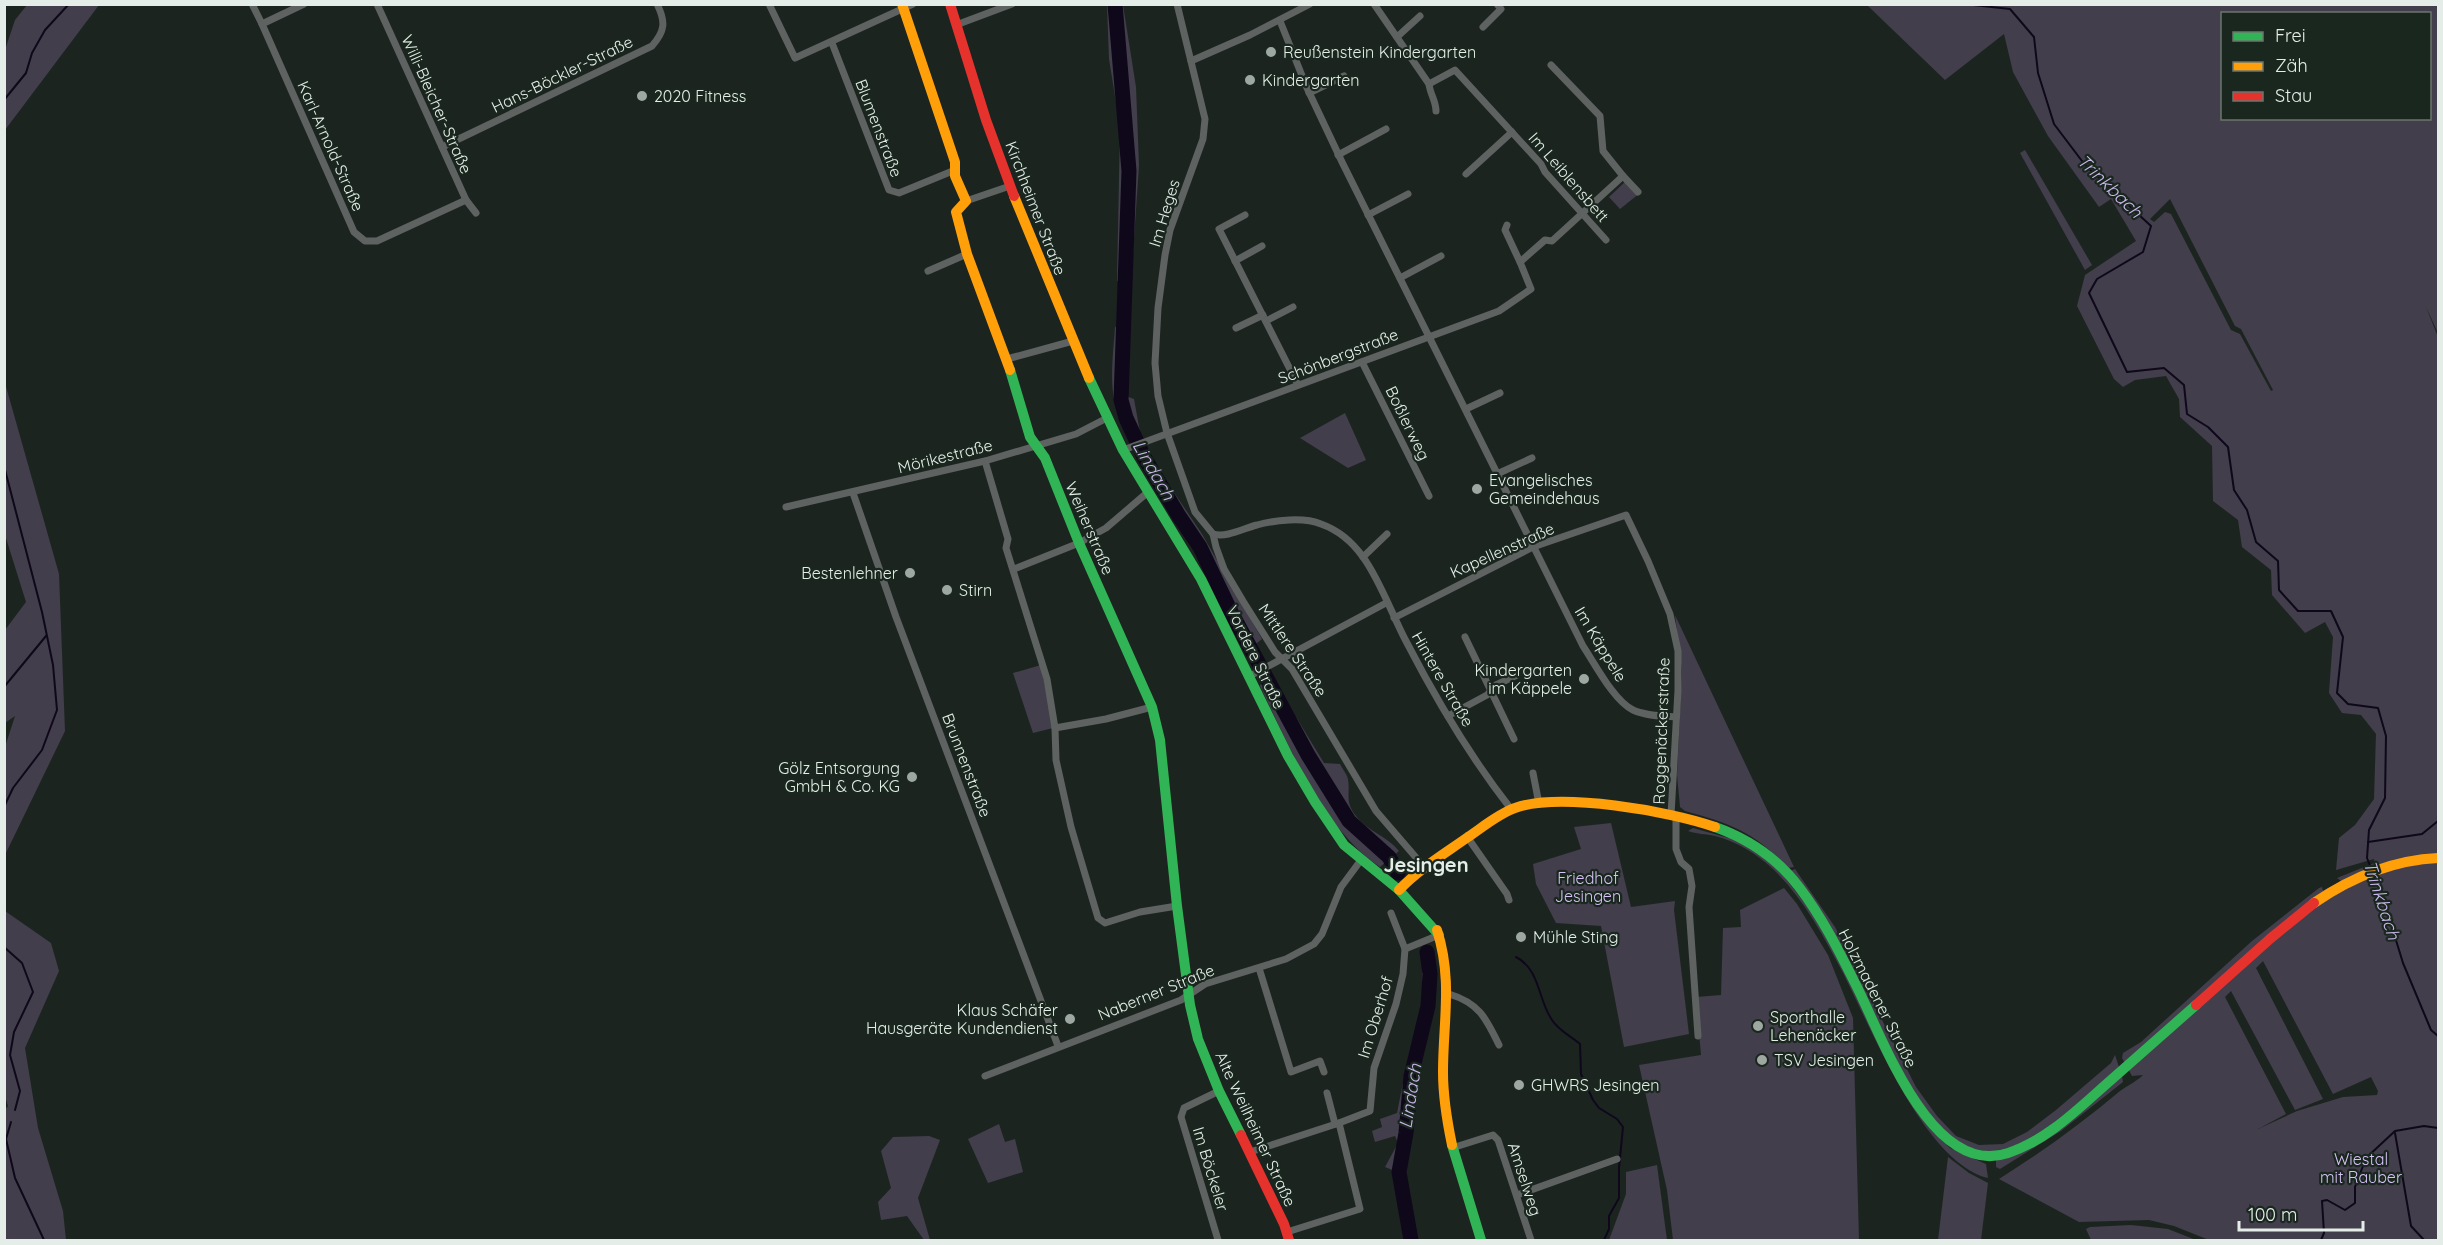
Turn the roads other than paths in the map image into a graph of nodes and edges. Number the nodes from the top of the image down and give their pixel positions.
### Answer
1 (252, 4) edge
2 (304, 4) edge
3 (377, 4) edge
4 (657, 4) edge
5 (769, 4) edge
6 (950, 4) edge
7 (1012, 4) edge
8 (1177, 4) edge
9 (1310, 4) edge
10 (1374, 4) edge
11 (1497, 4) edge
12 (906, 6) edge
13 (1420, 16) dead end
14 (1280, 21) junction
15 (262, 24) junction
16 (956, 25) junction
17 (1483, 27) dead end
18 (1397, 38) junction
19 (832, 43) junction
20 (1191, 61) junction
21 (1551, 65) dead end
22 (1344, 76) dead end
23 (1429, 84) junction
24 (1309, 93) junction
25 (1436, 111) dead end
26 (1386, 129) dead end
27 (1512, 132) junction
28 (442, 147) junction
29 (1338, 155) junction
30 (955, 170) junction
31 (1466, 174) dead end
32 (1623, 176) junction
33 (1010, 186) junction
34 (1638, 192) dead end
35 (1408, 194) dead end
36 (466, 200) junction
37 (966, 201) junction
38 (476, 213) dead end
39 (1582, 214) junction
40 (1245, 215) dead end
41 (1368, 215) junction
42 (1507, 225) dead end
43 (1606, 240) dead end
44 (1262, 246) dead end
45 (967, 254) junction
46 (1441, 256) dead end
47 (1235, 261) junction
48 (1520, 262) junction
49 (928, 271) dead end
50 (1400, 278) junction
51 (1293, 307) dead end
52 (1264, 318) junction
53 (1236, 328) dead end
54 (1430, 336) junction
55 (1073, 341) junction
56 (1007, 359) junction
57 (1362, 362) junction
58 (1298, 386) junction
59 (1500, 393) dead end
60 (1466, 410) junction
61 (1107, 418) junction
62 (1167, 433) junction
63 (1036, 446) junction
64 (1128, 448) junction
65 (1532, 458) dead end
66 (985, 461) junction
67 (1497, 474) junction
68 (1148, 492) junction
69 (853, 493) junction
70 (1429, 496) dead end
71 (786, 507) dead end
72 (1626, 515) joint
73 (1214, 534) junction
74 (1387, 534) dead end
75 (1079, 543) junction
76 (1533, 547) junction
77 (1363, 556) junction
78 (1014, 569) junction
79 (1386, 603) junction
80 (1394, 618) junction
81 (1465, 638) dead end
82 (1283, 659) junction
83 (1253, 675) junction
84 (1516, 675) dead end
85 (1491, 690) junction
86 (1152, 707) junction
87 (1448, 716) junction
88 (1676, 717) junction
89 (1055, 728) junction
90 (1514, 739) dead end
91 (1533, 773) dead end
92 (1539, 804) junction
93 (1512, 809) junction
94 (1673, 816) junction
95 (1468, 838) junction
96 (2439, 858) edge
97 (1361, 860) junction
98 (1425, 868) junction
99 (1399, 890) junction
100 (1509, 900) dead end
101 (1177, 906) junction
102 (1391, 913) dead end
103 (1438, 935) junction
104 (1405, 949) junction
105 (1259, 968) junction
106 (1449, 993) junction
107 (1188, 995) junction
108 (1698, 1036) dead end
109 (1498, 1045) dead end
110 (1059, 1046) junction
111 (1323, 1072) dead end
112 (985, 1076) dead end
113 (1219, 1091) junction
114 (1327, 1093) dead end
115 (1337, 1123) junction
116 (1452, 1148) junction
117 (1250, 1152) junction
118 (1617, 1159) dead end
119 (1517, 1196) junction
120 (1288, 1236) edge
121 (1218, 1240) edge
122 (1481, 1240) edge
123 (1531, 1240) edge

1 - 15 street, Karl-Arnold-Straße
2 - 15 street
3 - 28 street, Willi-Bleicher-Straße
4 - 28 street, Hans-Böckler-Straße
5 - 19 street
6 - 16 street, Kirchheimer Straße
7 - 16 street
8 - 20 street, Im Heges
9 - 14 street
10 - 18 street
11 - 17 street
12 - 19 street
12 - 30 street
13 - 18 street
14 - 20 street
14 - 24 street, Im Käppele
15 - 36 street, Karl-Arnold-Straße
16 - 33 street, Kirchheimer Straße
18 - 23 street
19 - 30 street, Blumenstraße
20 - 62 street, Im Heges
21 - 32 street
22 - 24 street
23 - 25 street
23 - 27 street, Im Leiblensbett
24 - 29 street, Im Käppele
26 - 29 street
27 - 31 street, Im Leiblensbett
27 - 39 street, Im Leiblensbett
28 - 36 street, Willi-Bleicher-Straße
29 - 41 street, Im Käppele
30 - 37 street
32 - 34 street
32 - 39 street
33 - 37 street
33 - 55 street, Kirchheimer Straße
35 - 41 street
36 - 38 street, Willi-Bleicher-Straße
37 - 45 street, Weiherstraße
39 - 43 street, Im Leiblensbett
39 - 48 street
40 - 47 street
41 - 50 street, Im Käppele
42 - 48 street, Schönbergstraße
44 - 47 street
45 - 49 street
45 - 56 street, Weiherstraße
46 - 50 street
47 - 52 street
48 - 54 street, Schönbergstraße
50 - 54 street, Im Käppele
51 - 52 street
52 - 53 street
52 - 58 street
54 - 57 street, Schönbergstraße
54 - 60 street, Im Käppele
55 - 56 street
55 - 61 street, Kirchheimer Straße
56 - 63 street, Weiherstraße
57 - 58 street, Schönbergstraße
57 - 70 street, Boßlerweg
58 - 62 street, Schönbergstraße
59 - 60 street
60 - 67 street, Im Käppele
61 - 63 street, Mörikestraße
61 - 64 street, Vordere Straße
62 - 64 street, Schönbergstraße
62 - 73 street, Mittlere Straße
63 - 66 street, Mörikestraße
63 - 75 street, Weiherstraße
64 - 68 street, Vordere Straße
65 - 67 street
66 - 69 street, Mörikestraße
66 - 78 street
67 - 76 street, Im Käppele
68 - 75 street
68 - 83 street, Vordere Straße
69 - 71 street, Mörikestraße
69 - 110 street, Brunnenstraße
72 - 76 street, Kapellenstraße
72 - 88 street, Roggenäckerstraße
73 - 77 street, Hintere Straße
73 - 82 street, Mittlere Straße
74 - 77 street
75 - 78 street
75 - 86 street, Weiherstraße
76 - 80 street, Kapellenstraße
76 - 88 street, Im Käppele
77 - 79 street, Hintere Straße
78 - 89 street
79 - 80 street, Hintere Straße
79 - 82 street
80 - 87 street, Hintere Straße
81 - 85 street
82 - 83 street
82 - 98 street, Mittlere Straße
83 - 97 street, Vordere Straße
84 - 85 street
85 - 87 street
85 - 90 street
86 - 89 street
86 - 101 street, Weiherstraße
87 - 93 street, Hintere Straße
88 - 94 street, Roggenäckerstraße
89 - 101 street
91 - 92 street
92 - 93 street, Holzmadener Straße
92 - 94 street, Holzmadener Straße
93 - 95 street
94 - 96 street, Holzmadener Straße
94 - 108 street
95 - 98 street
95 - 100 street
97 - 99 street, Vordere Straße
97 - 105 street, Naberner Straße
98 - 99 street
99 - 103 street, Vordere Straße
101 - 107 street, Weiherstraße
102 - 104 street, Im Oberhof
103 - 104 street
103 - 106 street, Vordere Straße
104 - 115 street, Im Oberhof
105 - 107 street, Naberner Straße
105 - 111 street
106 - 109 street
106 - 116 street, Vordere Straße
107 - 110 street, Naberner Straße
107 - 113 street, Alte Weilheimer Straße
110 - 112 street, Naberner Straße
113 - 117 street, Alte Weilheimer Straße
113 - 121 street, Im Böckeler
114 - 115 street
115 - 117 street
115 - 120 street
116 - 119 street, Amselweg
116 - 122 street, Vordere Straße
117 - 120 street, Alte Weilheimer Straße
118 - 119 street
119 - 123 street, Amselweg

